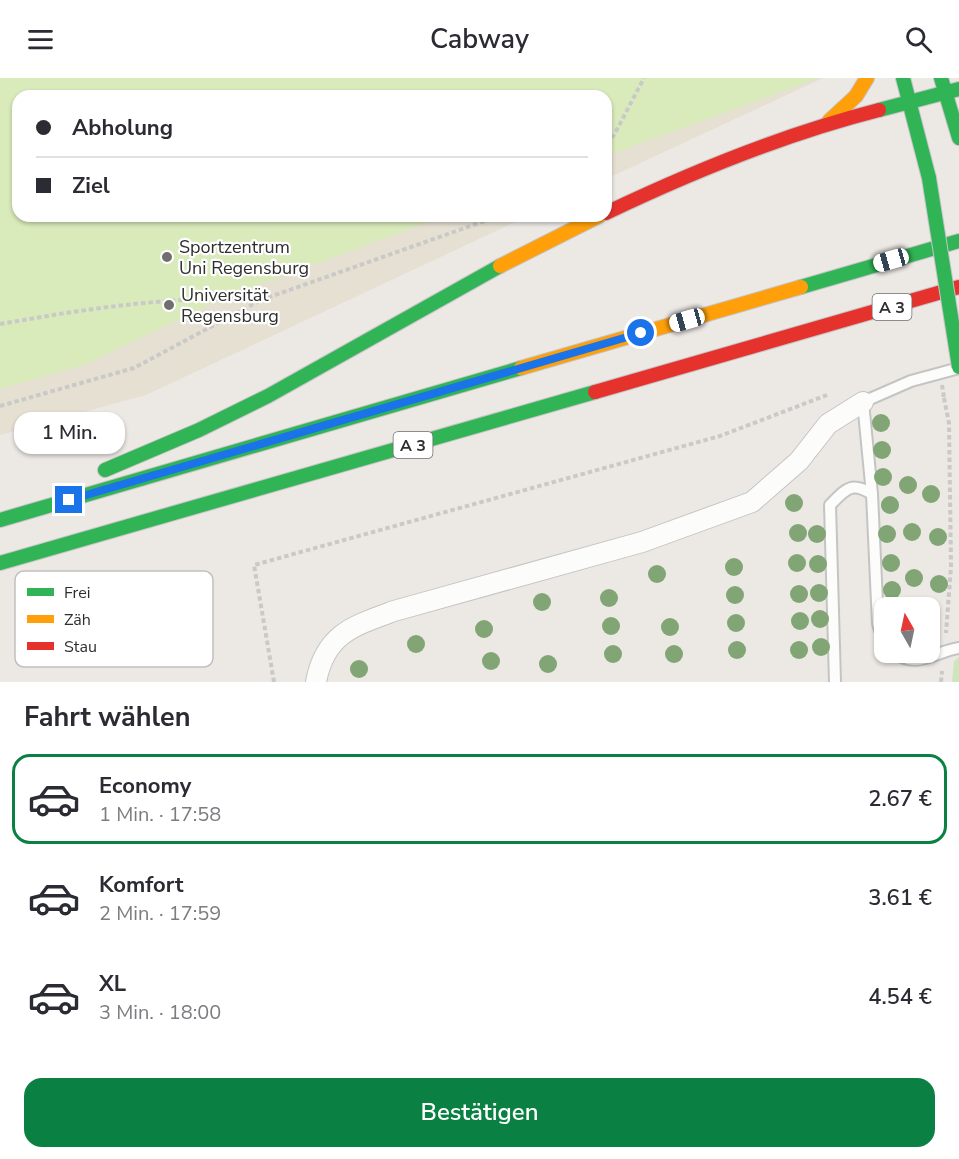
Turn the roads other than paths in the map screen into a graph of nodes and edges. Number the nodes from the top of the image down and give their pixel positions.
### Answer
1 (867, 78) edge
2 (903, 78) edge
3 (941, 78) edge
4 (952, 91) edge
5 (910, 101) junction
6 (825, 124) junction
7 (959, 138) edge
8 (612, 210) edge
9 (587, 222) edge
10 (959, 240) edge
11 (959, 287) edge
12 (959, 296) edge
13 (825, 326) junction
14 (959, 368) edge
15 (863, 402) junction
16 (93, 475) dead end
17 (62, 488) dead end
18 (872, 494) junction
19 (0, 513) edge
20 (0, 519) edge
21 (0, 563) edge
22 (877, 597) edge
23 (959, 648) edge
24 (940, 652) edge
25 (316, 682) edge
26 (835, 682) edge

1 - 6 main road
2 - 5 main road
3 - 4 main road
4 - 5 main road
4 - 7 main road
5 - 6 main road
5 - 14 main road, bridge
6 - 8 main road
9 - 16 main road
10 - 20 main road, A 3
11 - 13 main road, A 3
12 - 13 main road, A 3
13 - 21 main road, A 3
14 - 15 lane
15 - 18 lane
15 - 25 street
17 - 19 main road
18 - 22 lane
18 - 26 lane
23 - 24 lane

